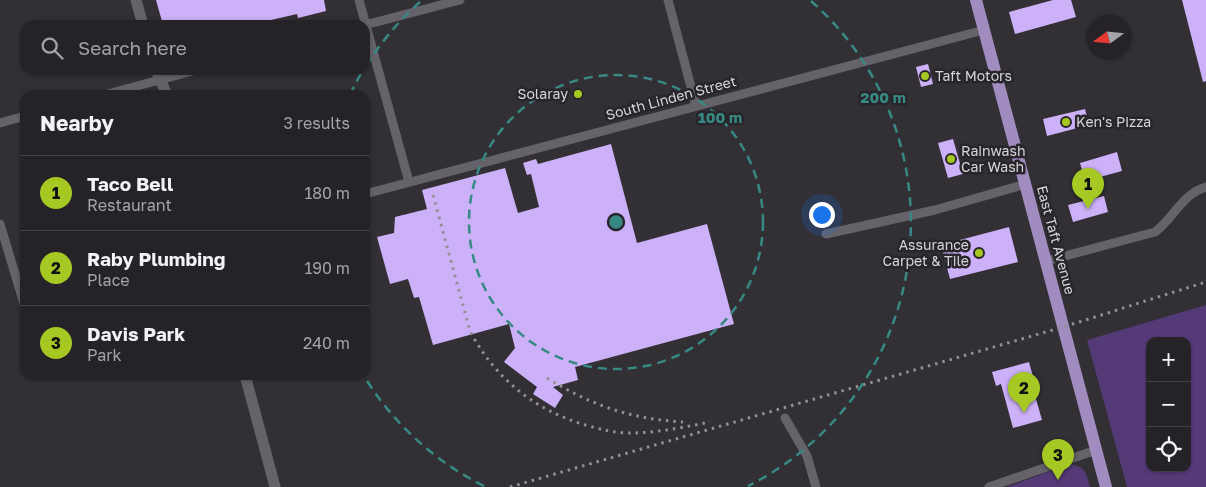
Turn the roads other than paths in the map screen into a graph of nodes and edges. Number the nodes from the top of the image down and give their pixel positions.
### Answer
1 (136, 0) edge
2 (359, 0) edge
3 (460, 0) edge
4 (668, 0) edge
5 (976, 0) edge
6 (142, 20) edge
7 (365, 20) edge
8 (370, 24) edge
9 (984, 30) junction
10 (370, 40) edge
11 (158, 75) edge
12 (118, 90) edge
13 (165, 90) edge
14 (696, 106) junction
15 (20, 117) edge
16 (0, 123) edge
17 (409, 182) junction
18 (1026, 184) junction
19 (1206, 187) edge
20 (370, 193) edge
21 (0, 224) edge
22 (2, 234) edge
23 (826, 234) dead end
24 (1046, 261) junction
25 (20, 279) edge
26 (246, 380) edge
27 (785, 418) dead end
28 (1096, 450) junction
29 (275, 487) edge
30 (816, 487) edge
31 (989, 487) edge
32 (1106, 487) edge

1 - 6 street
2 - 7 street
3 - 8 street
4 - 14 street
5 - 9 main road, East Taft Avenue
9 - 14 street, South Linden Street
9 - 18 main road, East Taft Avenue
10 - 17 street
11 - 12 street
11 - 13 street
14 - 17 street, South Linden Street
15 - 16 street
17 - 20 street, South Linden Street
18 - 23 street
18 - 24 main road, East Taft Avenue
19 - 24 street
21 - 22 street
22 - 25 street
24 - 28 main road, East Taft Avenue
26 - 29 street
27 - 30 street
28 - 31 street
28 - 32 main road, East Taft Avenue

